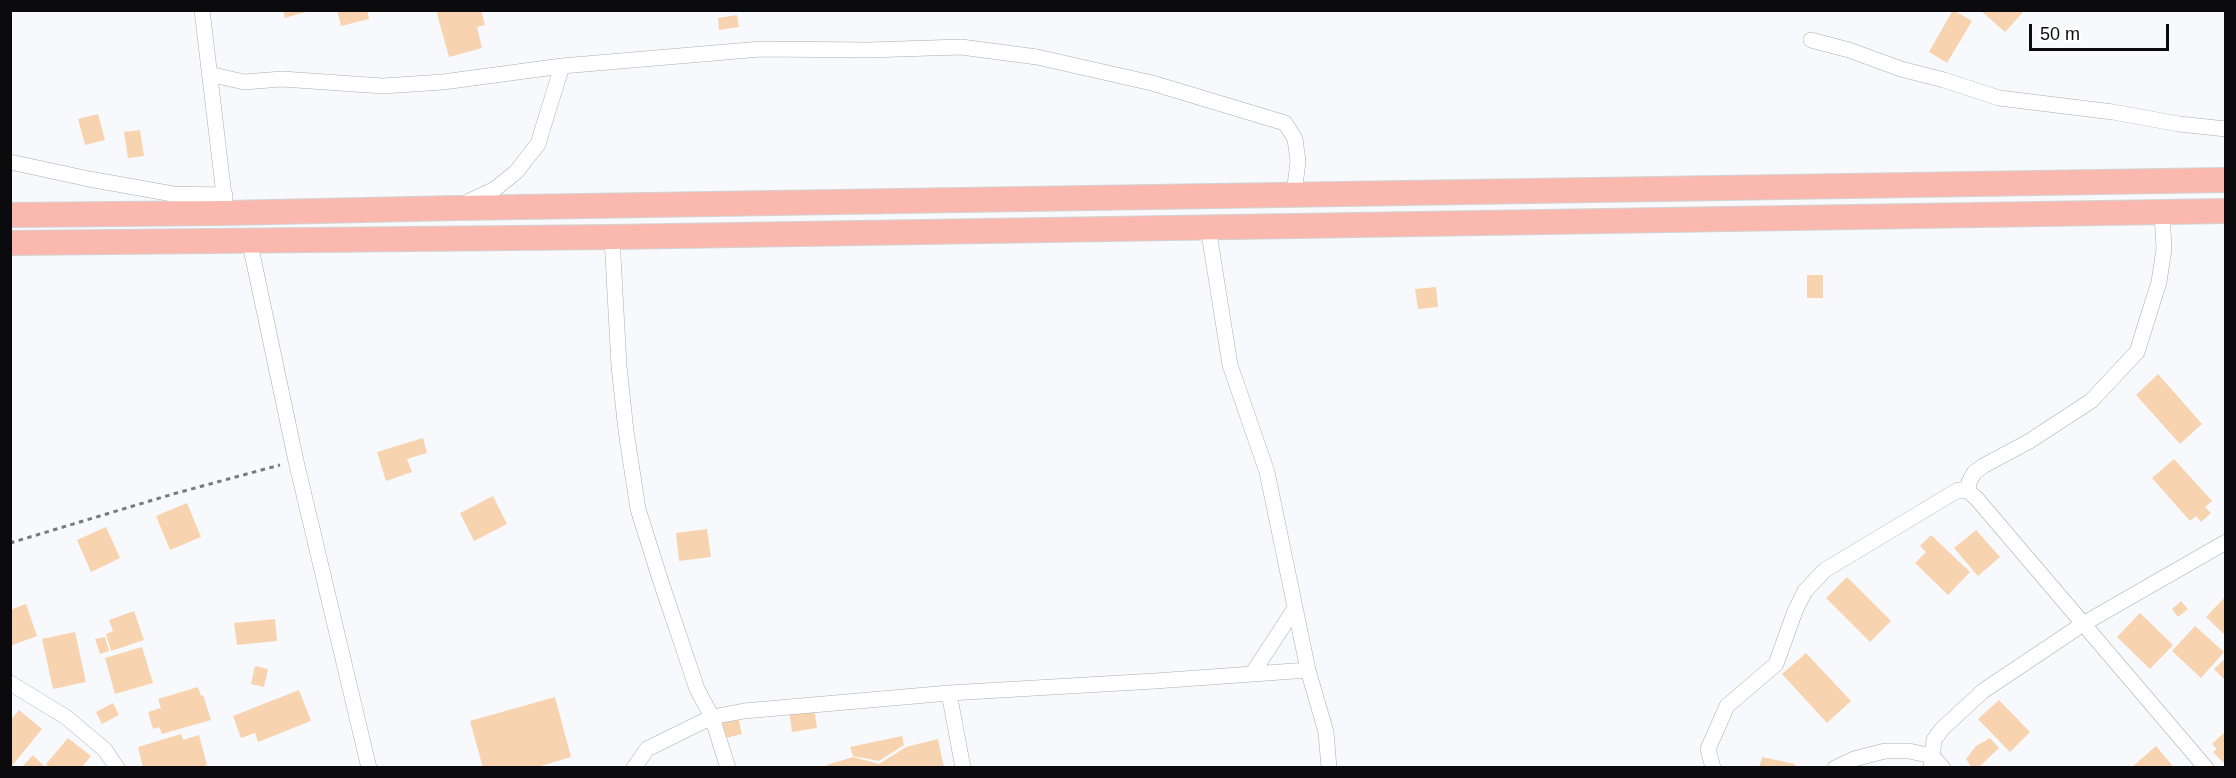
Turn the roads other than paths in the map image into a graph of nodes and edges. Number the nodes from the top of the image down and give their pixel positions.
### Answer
1 (202, 10) edge
2 (1811, 40) dead end
3 (562, 66) junction
4 (209, 74) junction
5 (2226, 129) edge
6 (10, 162) edge
7 (2226, 180) edge
8 (1294, 194) junction
9 (226, 204) junction
10 (457, 208) junction
11 (2226, 211) edge
12 (2162, 212) junction
13 (10, 215) edge
14 (1208, 227) junction
15 (612, 237) junction
16 (249, 239) junction
17 (10, 243) edge
18 (1968, 491) junction
19 (2226, 542) edge
20 (1295, 608) junction
21 (2083, 624) junction
22 (1308, 670) junction
23 (1252, 674) junction
24 (10, 682) edge
25 (949, 693) junction
26 (712, 717) junction
27 (1932, 762) edge
28 (117, 768) edge
29 (369, 768) edge
30 (634, 768) edge
31 (728, 768) edge
32 (963, 768) edge
33 (1329, 768) edge
34 (1713, 768) edge
35 (1835, 768) edge
36 (1943, 768) edge
37 (2206, 768) edge

1 - 4 street
2 - 5 street
3 - 4 street
3 - 8 street
3 - 10 street
4 - 9 street
6 - 9 street
7 - 8 highway
8 - 10 highway
9 - 10 highway
9 - 13 highway
11 - 12 highway
12 - 14 highway
12 - 18 street
14 - 15 highway
14 - 20 street
15 - 16 highway
15 - 26 street
16 - 17 highway
16 - 29 street
18 - 21 street
18 - 34 street
19 - 21 street
20 - 22 street
20 - 23 street
21 - 27 street
21 - 37 street
22 - 23 street
22 - 33 street
23 - 25 street
24 - 28 street
25 - 26 street
25 - 32 street
26 - 30 street
26 - 31 street
27 - 35 street
27 - 36 street

